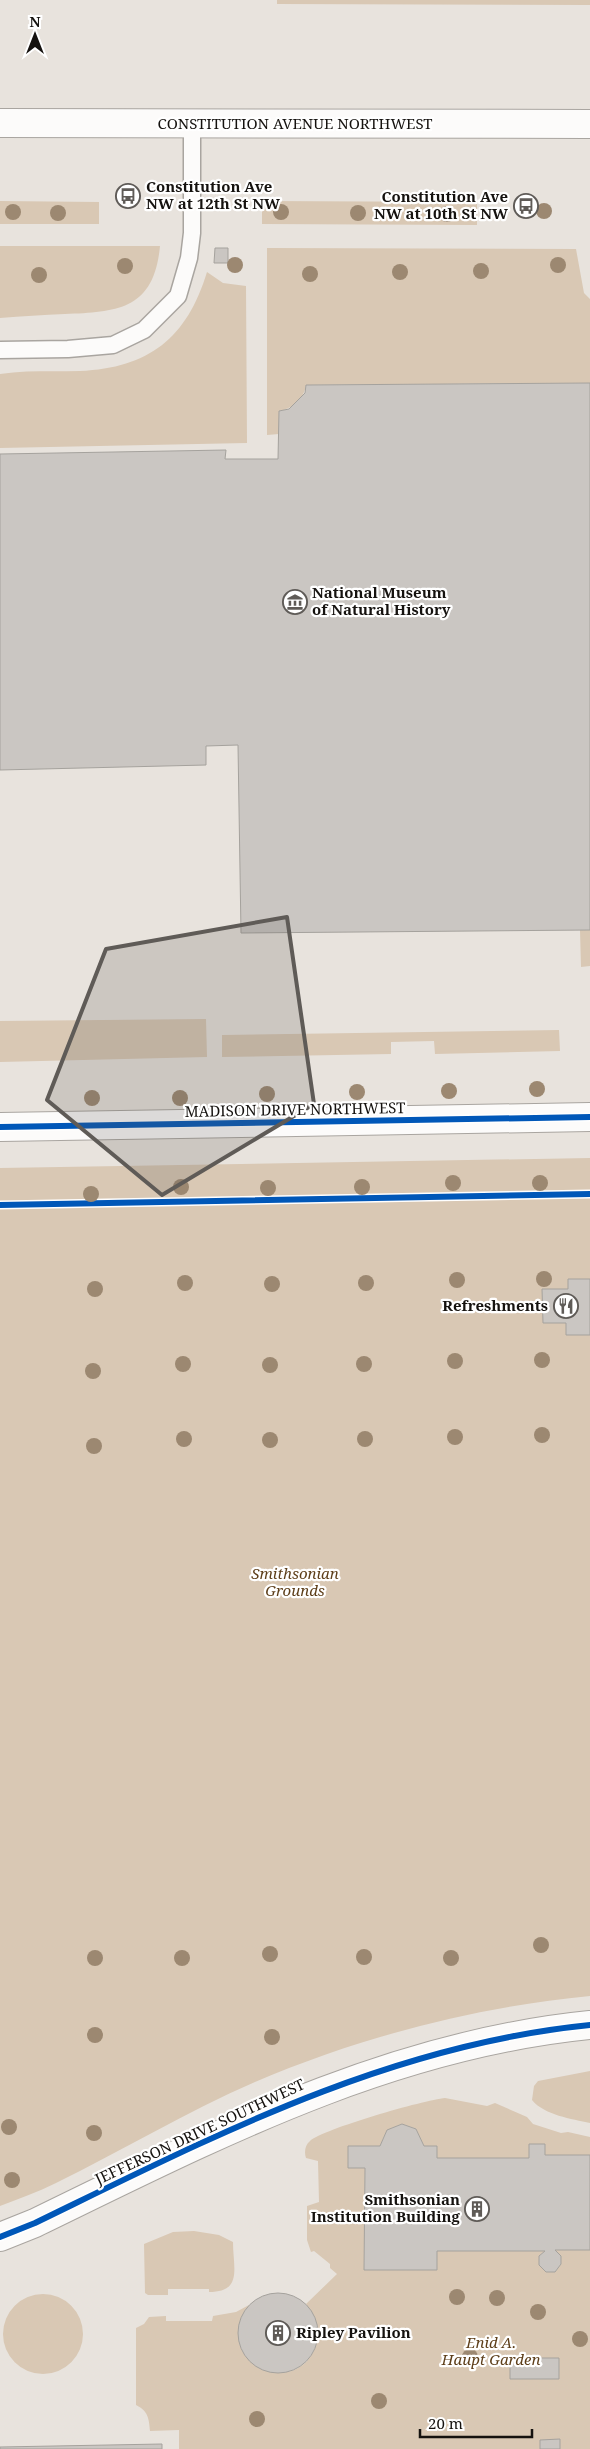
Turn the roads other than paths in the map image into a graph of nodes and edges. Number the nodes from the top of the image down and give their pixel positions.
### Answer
1 (0, 123) edge
2 (192, 124) junction
3 (590, 124) edge
4 (0, 350) edge
5 (590, 1117) edge
6 (0, 1127) edge
7 (590, 2025) edge
8 (0, 2237) edge

1 - 2 main road, CONSTITUTION AVENUE NORTHWEST
2 - 3 main road, CONSTITUTION AVENUE NORTHWEST
2 - 4 lane
5 - 6 main road, MADISON DRIVE NORTHWEST
7 - 8 main road, JEFFERSON DRIVE SOUTHWEST

